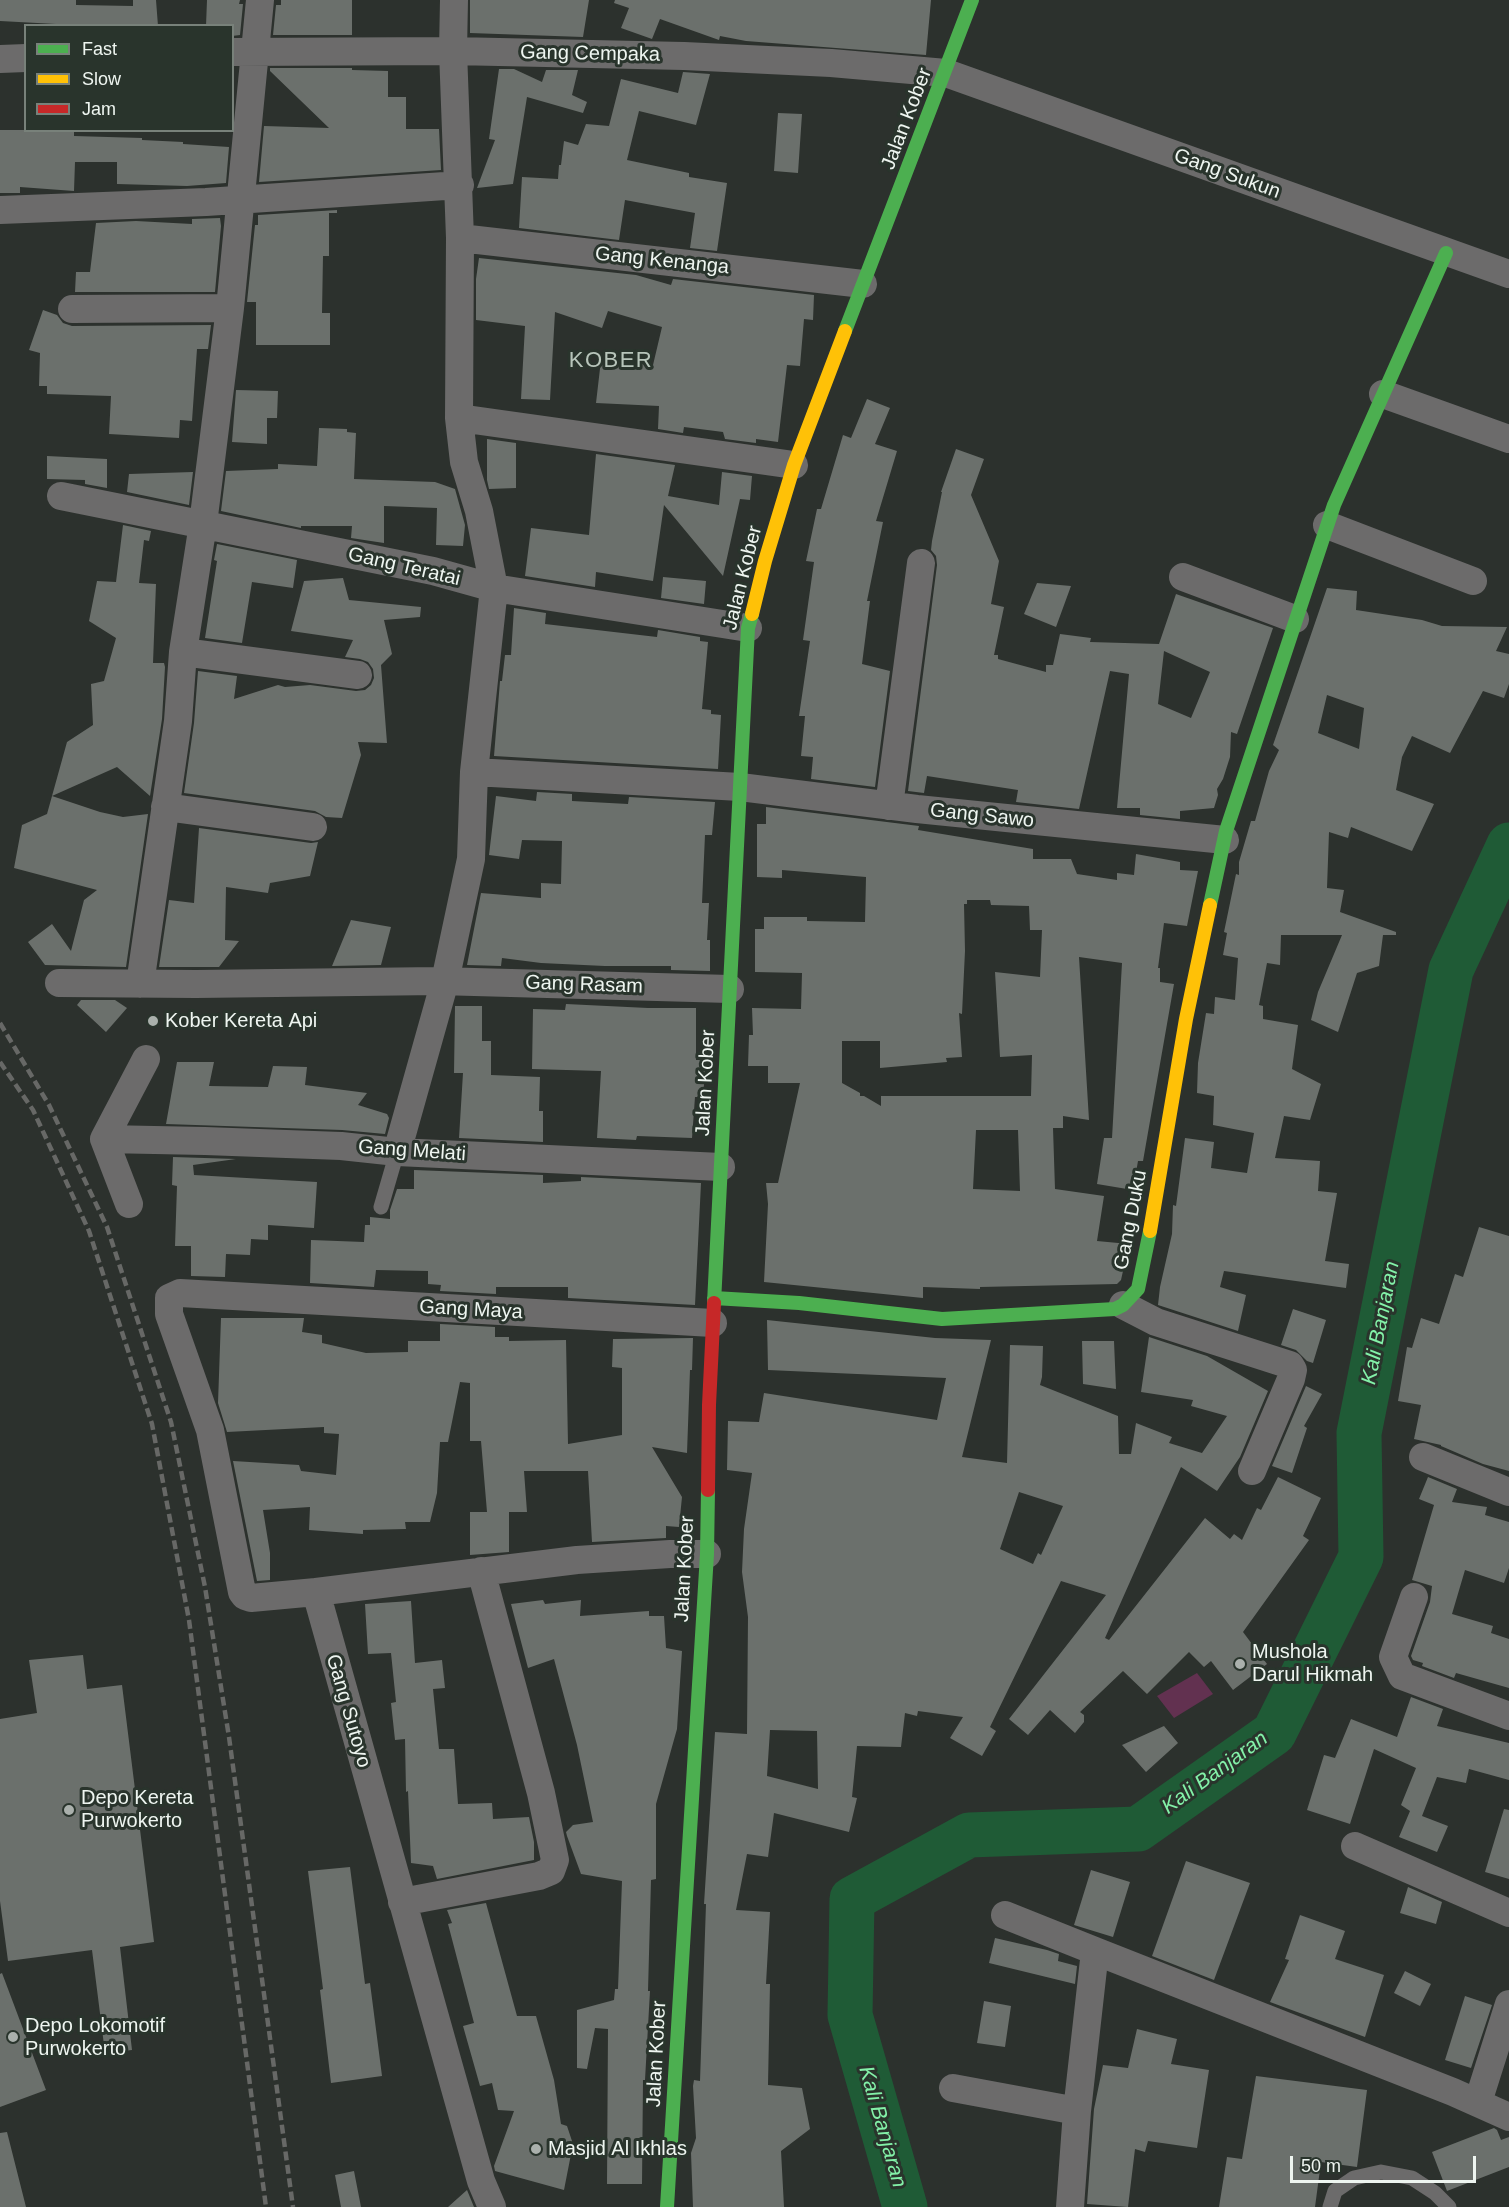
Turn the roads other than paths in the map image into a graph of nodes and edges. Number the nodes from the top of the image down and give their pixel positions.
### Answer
1 (260, 0) edge
2 (454, 0) edge
3 (972, 0) edge
4 (244, 51) edge
5 (453, 51) junction
6 (24, 58) edge
7 (0, 59) edge
8 (946, 73) junction
9 (460, 185) junction
10 (242, 200) junction
11 (0, 210) edge
12 (460, 238) junction
13 (1446, 253) junction
14 (1509, 274) edge
15 (863, 284) junction
16 (230, 308) junction
17 (72, 309) dead end
18 (1383, 394) junction
19 (459, 417) junction
20 (1509, 439) edge
21 (794, 465) junction
22 (61, 496) dead end
23 (203, 524) junction
24 (1327, 525) junction
25 (921, 563) dead end
26 (1183, 577) dead end
27 (1473, 581) dead end
28 (494, 588) junction
29 (1295, 619) junction
30 (748, 628) junction
31 (183, 652) junction
32 (358, 675) dead end
33 (474, 772) junction
34 (740, 787) junction
35 (889, 806) junction
36 (165, 807) junction
37 (314, 827) dead end
38 (1225, 840) junction
39 (437, 981) junction
40 (58, 983) dead end
41 (140, 984) junction
42 (730, 989) junction
43 (146, 1059) dead end
44 (104, 1139) junction
45 (397, 1152) junction
46 (721, 1167) junction
47 (129, 1204) dead end
48 (381, 1207) dead end
49 (1123, 1305) junction
50 (713, 1310) junction
51 (1423, 1457) dead end
52 (1252, 1471) dead end
53 (1509, 1492) edge
54 (707, 1554) junction
55 (481, 1571) junction
56 (316, 1592) junction
57 (1414, 1597) dead end
58 (1509, 1716) edge
59 (1355, 1846) dead end
60 (402, 1902) junction
61 (1509, 1913) edge
62 (1005, 1915) dead end
63 (1095, 1951) junction
64 (1509, 2004) edge
65 (953, 2088) dead end
66 (1478, 2102) junction
67 (1077, 2111) junction
68 (1509, 2117) edge
69 (492, 2207) edge
70 (667, 2207) edge
71 (1070, 2207) edge
72 (1330, 2207) edge
73 (1449, 2207) edge

1 - 4 street
2 - 5 street
3 - 8 street, Jalan Kober
4 - 5 street, Gang Cempaka
4 - 10 street
5 - 8 street, Gang Cempaka
5 - 9 street
6 - 7 street
8 - 13 street, Gang Sukun
8 - 15 street, Jalan Kober
9 - 10 street
9 - 12 street
10 - 11 street
10 - 16 street
12 - 15 street, Gang Kenanga
12 - 19 street
13 - 14 street, Gang Sukun
13 - 18 street, Gang Duku
15 - 21 street, Jalan Kober
16 - 17 street
16 - 23 street
18 - 20 street
18 - 24 street, Gang Duku
19 - 21 street
19 - 28 street
21 - 30 street, Jalan Kober
22 - 23 street, Gang Teratai
23 - 28 street, Gang Teratai
23 - 31 street
24 - 27 street
24 - 29 street, Gang Duku
25 - 35 street
26 - 29 street
28 - 30 street, Gang Teratai
28 - 33 street
29 - 38 street, Gang Duku
30 - 34 street, Jalan Kober
31 - 32 street
31 - 36 street
33 - 34 street, Gang Sawo
33 - 39 street
34 - 35 street, Gang Sawo
34 - 42 street, Jalan Kober
35 - 38 street, Gang Sawo
36 - 37 street
36 - 41 street
38 - 49 street, Gang Duku
39 - 41 street, Gang Rasam
39 - 42 street, Gang Rasam
39 - 45 street
40 - 41 street, Gang Rasam
42 - 46 street, Jalan Kober
43 - 44 street
44 - 45 street, Gang Melati
44 - 47 street
45 - 46 street, Gang Melati
45 - 48 lane
46 - 50 street, Jalan Kober
49 - 50 street
49 - 52 street
50 - 54 street, Jalan Kober
50 - 56 street, Gang Maya
51 - 53 street
54 - 55 street
54 - 70 street, Jalan Kober
55 - 56 street
55 - 60 street
56 - 60 street, Gang Sutoyo
57 - 58 street
59 - 61 street
60 - 69 street, Gang Sutoyo
62 - 63 street
63 - 66 street
63 - 67 street
64 - 66 street
65 - 67 street
66 - 68 street
67 - 71 street
72 - 73 lane

